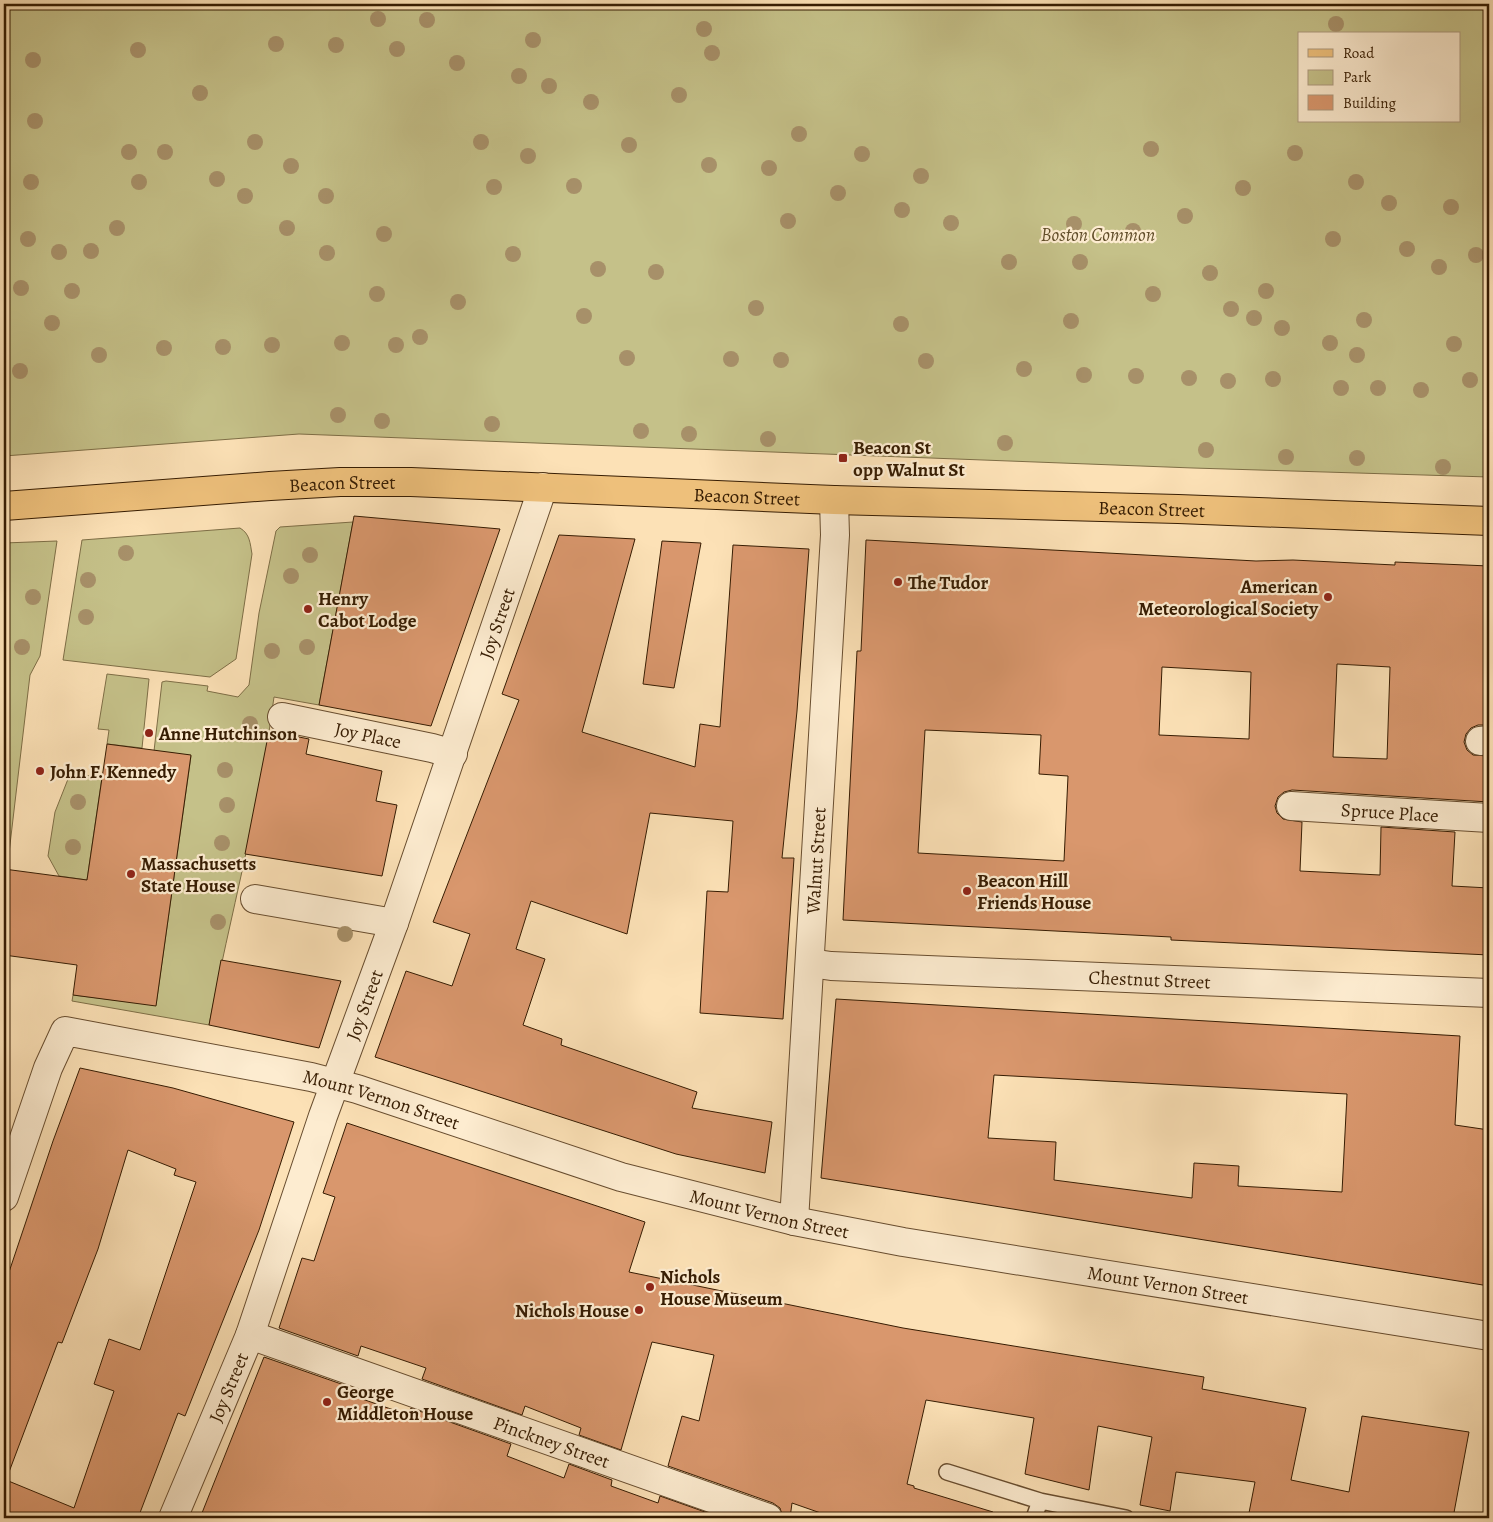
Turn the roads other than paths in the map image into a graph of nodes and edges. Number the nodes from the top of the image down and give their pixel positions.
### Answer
1 (544, 487) junction
2 (834, 500) junction
3 (4, 506) edge
4 (1489, 521) edge
5 (282, 716) dead end
6 (453, 754) junction
7 (1291, 806) dead end
8 (1489, 818) edge
9 (255, 899) dead end
10 (394, 923) junction
11 (810, 963) junction
12 (1489, 994) edge
13 (334, 1084) junction
14 (4, 1197) edge
15 (794, 1221) junction
16 (250, 1335) junction
17 (1489, 1336) edge
18 (947, 1472) dead end
19 (1040, 1501) junction
20 (174, 1518) edge
21 (768, 1518) edge
22 (1034, 1518) edge
23 (1126, 1518) edge

1 - 2 main road, Beacon Street
1 - 3 main road, Beacon Street
1 - 6 street, Joy Street
2 - 4 main road, Beacon Street
2 - 11 street, Walnut Street
5 - 6 street, Joy Place
6 - 10 street, Joy Street
7 - 8 street, Spruce Place
9 - 10 street
10 - 13 street, Joy Street
11 - 12 street, Chestnut Street
11 - 15 street, Walnut Street
13 - 14 street, Mount Vernon Street
13 - 15 street, Mount Vernon Street
13 - 16 street, Joy Street
15 - 17 street, Mount Vernon Street
16 - 20 street, Joy Street
16 - 21 street, Pinckney Street
18 - 19 lane
19 - 22 lane
19 - 23 lane

